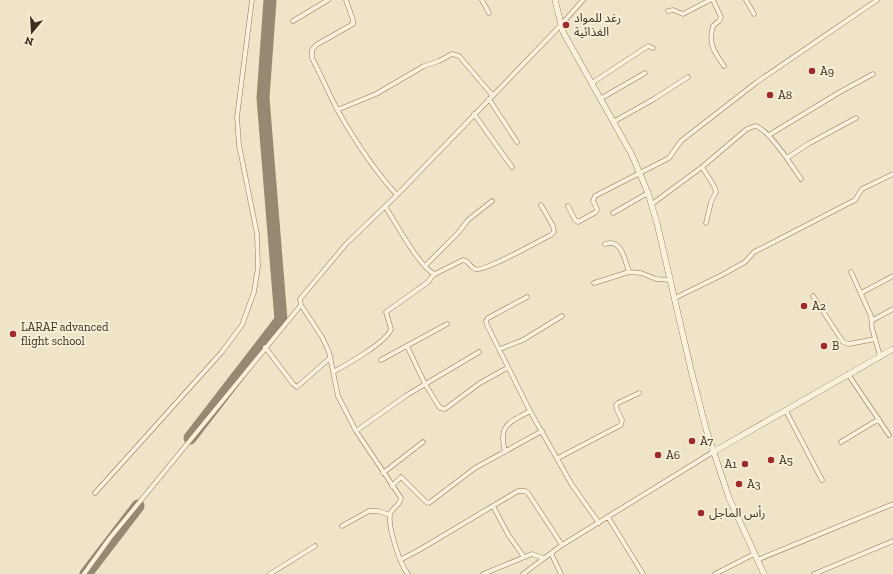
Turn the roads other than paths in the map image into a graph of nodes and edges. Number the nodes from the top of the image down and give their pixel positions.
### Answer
1 (252, 0) edge
2 (328, 0) edge
3 (346, 0) edge
4 (482, 0) edge
5 (555, 0) edge
6 (583, 0) edge
7 (710, 0) edge
8 (713, 0) edge
9 (746, 0) edge
10 (877, 0) edge
11 (668, 11) dead end
12 (489, 13) dead end
13 (754, 14) dead end
14 (293, 21) dead end
15 (560, 26) junction
16 (653, 48) dead end
17 (724, 66) dead end
18 (645, 73) dead end
19 (873, 74) dead end
20 (688, 77) dead end
21 (592, 83) junction
22 (491, 97) junction
23 (600, 99) junction
24 (337, 110) junction
25 (474, 114) junction
26 (856, 118) dead end
27 (613, 122) junction
28 (769, 135) junction
29 (517, 142) dead end
30 (787, 158) junction
31 (512, 167) dead end
32 (702, 167) junction
33 (640, 174) junction
34 (893, 174) edge
35 (801, 179) dead end
36 (648, 193) junction
37 (397, 195) junction
38 (492, 200) dead end
39 (652, 204) junction
40 (541, 205) dead end
41 (385, 206) junction
42 (568, 206) dead end
43 (614, 213) dead end
44 (706, 223) dead end
45 (605, 244) dead end
46 (425, 266) junction
47 (630, 272) junction
48 (851, 272) dead end
49 (434, 274) junction
50 (893, 276) edge
51 (670, 280) junction
52 (594, 282) dead end
53 (860, 293) junction
54 (527, 296) dead end
55 (813, 296) dead end
56 (675, 298) junction
57 (301, 305) junction
58 (893, 309) edge
59 (562, 316) dead end
60 (872, 320) junction
61 (447, 324) dead end
62 (875, 339) junction
63 (407, 346) junction
64 (265, 347) junction
65 (500, 349) junction
66 (893, 349) edge
67 (479, 352) dead end
68 (880, 356) junction
69 (331, 357) junction
70 (382, 360) dead end
71 (507, 368) junction
72 (333, 372) junction
73 (848, 374) junction
74 (425, 384) junction
75 (639, 393) dead end
76 (530, 411) junction
77 (786, 411) junction
78 (879, 419) junction
79 (356, 431) junction
80 (542, 431) junction
81 (889, 435) dead end
82 (423, 442) dead end
83 (841, 442) dead end
84 (505, 452) junction
85 (713, 452) junction
86 (558, 458) junction
87 (384, 473) junction
88 (822, 480) dead end
89 (392, 486) junction
90 (95, 493) dead end
91 (893, 504) edge
92 (493, 506) junction
93 (390, 515) junction
94 (608, 517) junction
95 (599, 523) junction
96 (342, 526) dead end
97 (893, 541) edge
98 (562, 545) junction
99 (315, 546) dead end
100 (551, 553) junction
101 (524, 557) junction
102 (756, 557) junction
103 (543, 558) junction
104 (400, 560) junction
105 (278, 572) edge
106 (84, 574) edge
107 (270, 574) edge
108 (408, 574) edge
109 (483, 574) edge
110 (523, 574) edge
111 (561, 574) edge
112 (643, 574) edge
113 (716, 574) edge
114 (764, 574) edge
115 (814, 574) edge

1 - 90 street
2 - 14 street
3 - 24 street
4 - 12 street
5 - 15 street
6 - 15 street
7 - 11 street
8 - 17 street
9 - 13 street
10 - 33 street
15 - 21 street
15 - 22 street
16 - 21 street
18 - 23 street
19 - 28 street
20 - 27 street
21 - 23 street
22 - 24 street
22 - 25 street
22 - 29 street
23 - 27 street
24 - 37 street
25 - 31 street
25 - 37 street
26 - 30 street
27 - 33 street
28 - 30 street
28 - 32 street
30 - 35 street
32 - 39 street
32 - 44 street
33 - 36 street
33 - 42 street
34 - 56 street
36 - 39 street
36 - 43 street
37 - 41 street
38 - 46 street
39 - 51 street
40 - 49 street
41 - 46 street
41 - 57 street
45 - 47 street
46 - 49 street
47 - 51 street
47 - 52 street
48 - 53 street
49 - 72 street
50 - 53 street
51 - 56 street
53 - 60 street
54 - 65 street
55 - 62 street
56 - 85 street
57 - 64 street
57 - 69 street
58 - 60 street
59 - 65 street
60 - 62 street
61 - 63 street
62 - 68 street
63 - 70 street
63 - 74 street
64 - 69 street
64 - 106 street
65 - 71 street
66 - 68 street
67 - 74 street
68 - 73 street
69 - 72 street
71 - 74 street
71 - 76 street
72 - 79 street
73 - 77 street
73 - 78 street
74 - 79 street
75 - 86 street
76 - 80 street
76 - 84 street
77 - 85 street
77 - 88 street
78 - 81 street
78 - 83 street
79 - 87 street
80 - 84 street
80 - 86 street
82 - 87 street
84 - 89 street
85 - 94 street
85 - 102 street
86 - 95 street
87 - 89 street
89 - 93 street
91 - 102 street
92 - 98 street
92 - 101 street
92 - 104 street
93 - 96 street
93 - 104 street
94 - 95 street
94 - 112 street
95 - 98 street
97 - 115 street
98 - 100 street
99 - 105 street
100 - 103 street
100 - 111 street
101 - 103 street
101 - 109 street
102 - 113 street
102 - 114 street
103 - 110 street
104 - 108 street
105 - 107 street

